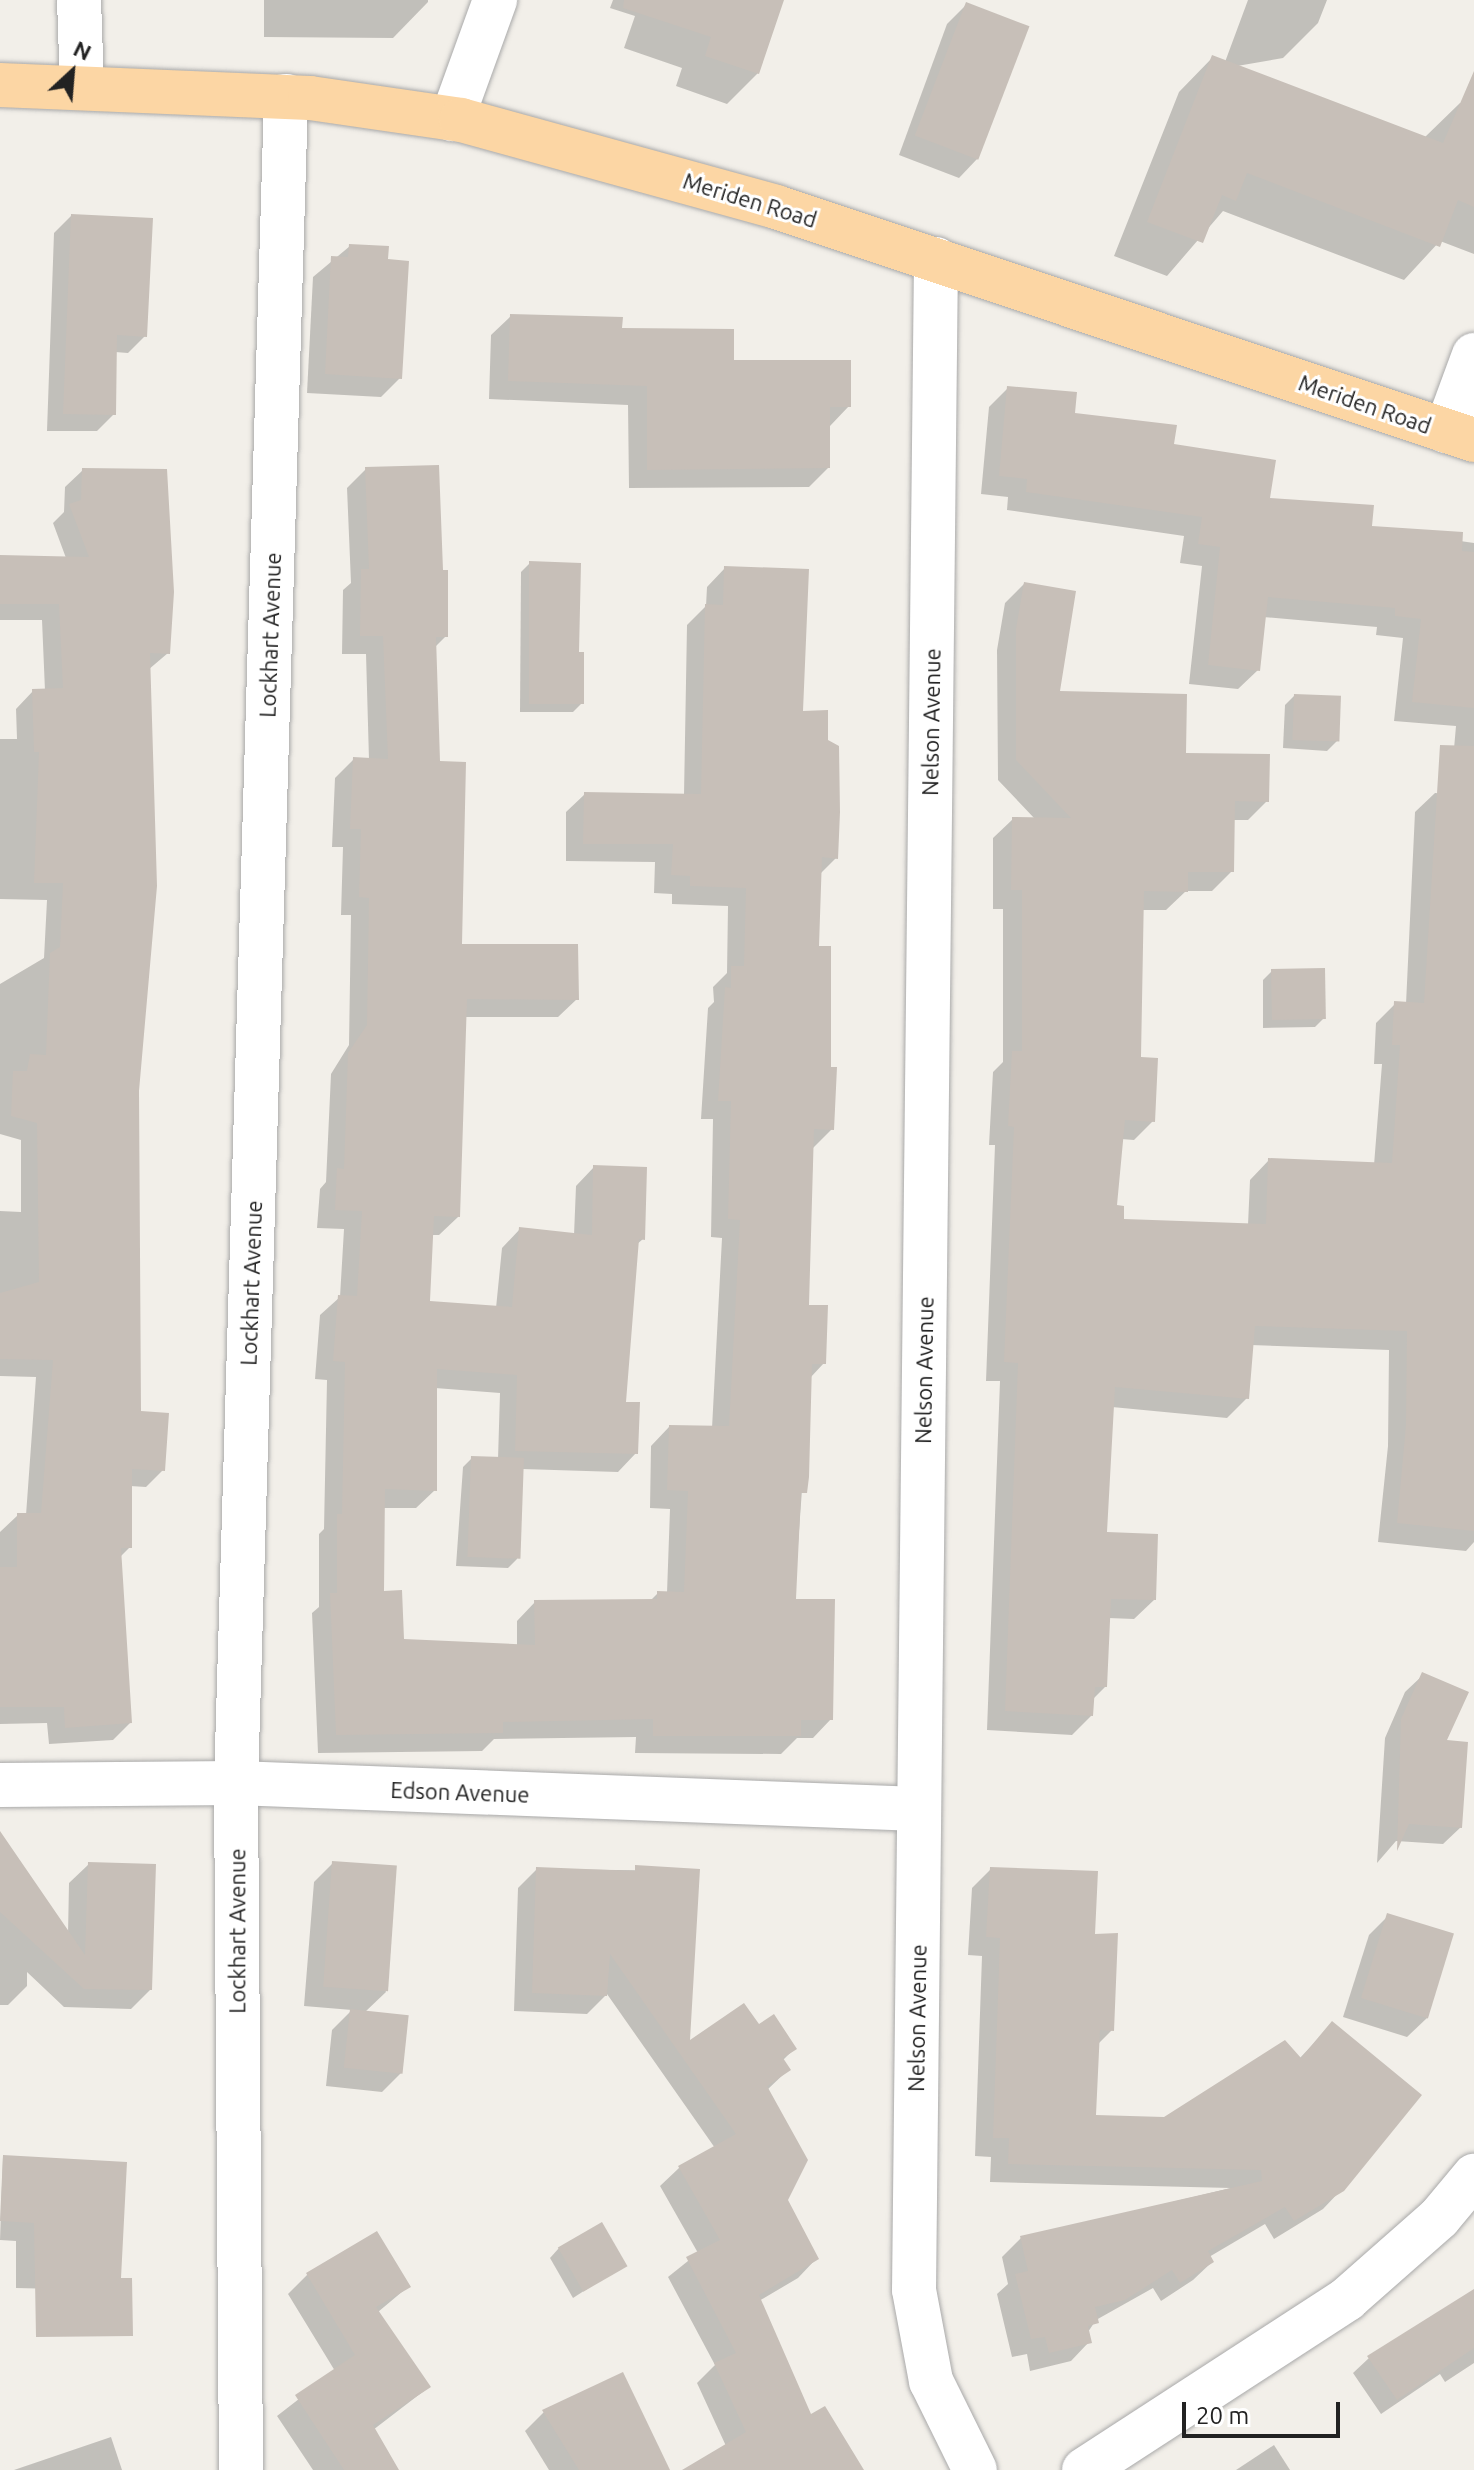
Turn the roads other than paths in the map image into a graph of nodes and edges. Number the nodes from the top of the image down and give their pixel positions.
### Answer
1 (79, 0) edge
2 (495, 0) edge
3 (0, 85) edge
4 (82, 87) junction
5 (286, 96) junction
6 (452, 119) junction
7 (936, 259) junction
8 (1474, 355) edge
9 (1460, 436) edge
10 (236, 1783) junction
11 (0, 1785) edge
12 (919, 1809) junction
13 (1474, 2176) edge
14 (241, 2470) edge
15 (975, 2470) edge
16 (1084, 2470) edge

1 - 4 street
2 - 6 street
3 - 4 main road, Meriden Road
4 - 5 main road, Meriden Road
5 - 6 main road, Meriden Road
5 - 10 street, Lockhart Avenue
6 - 7 main road, Meriden Road
7 - 9 main road, Meriden Road
7 - 12 street, Nelson Avenue
8 - 9 street
10 - 11 street, Edson Avenue
10 - 12 street, Edson Avenue
10 - 14 street, Lockhart Avenue
12 - 15 street, Nelson Avenue
13 - 16 street

